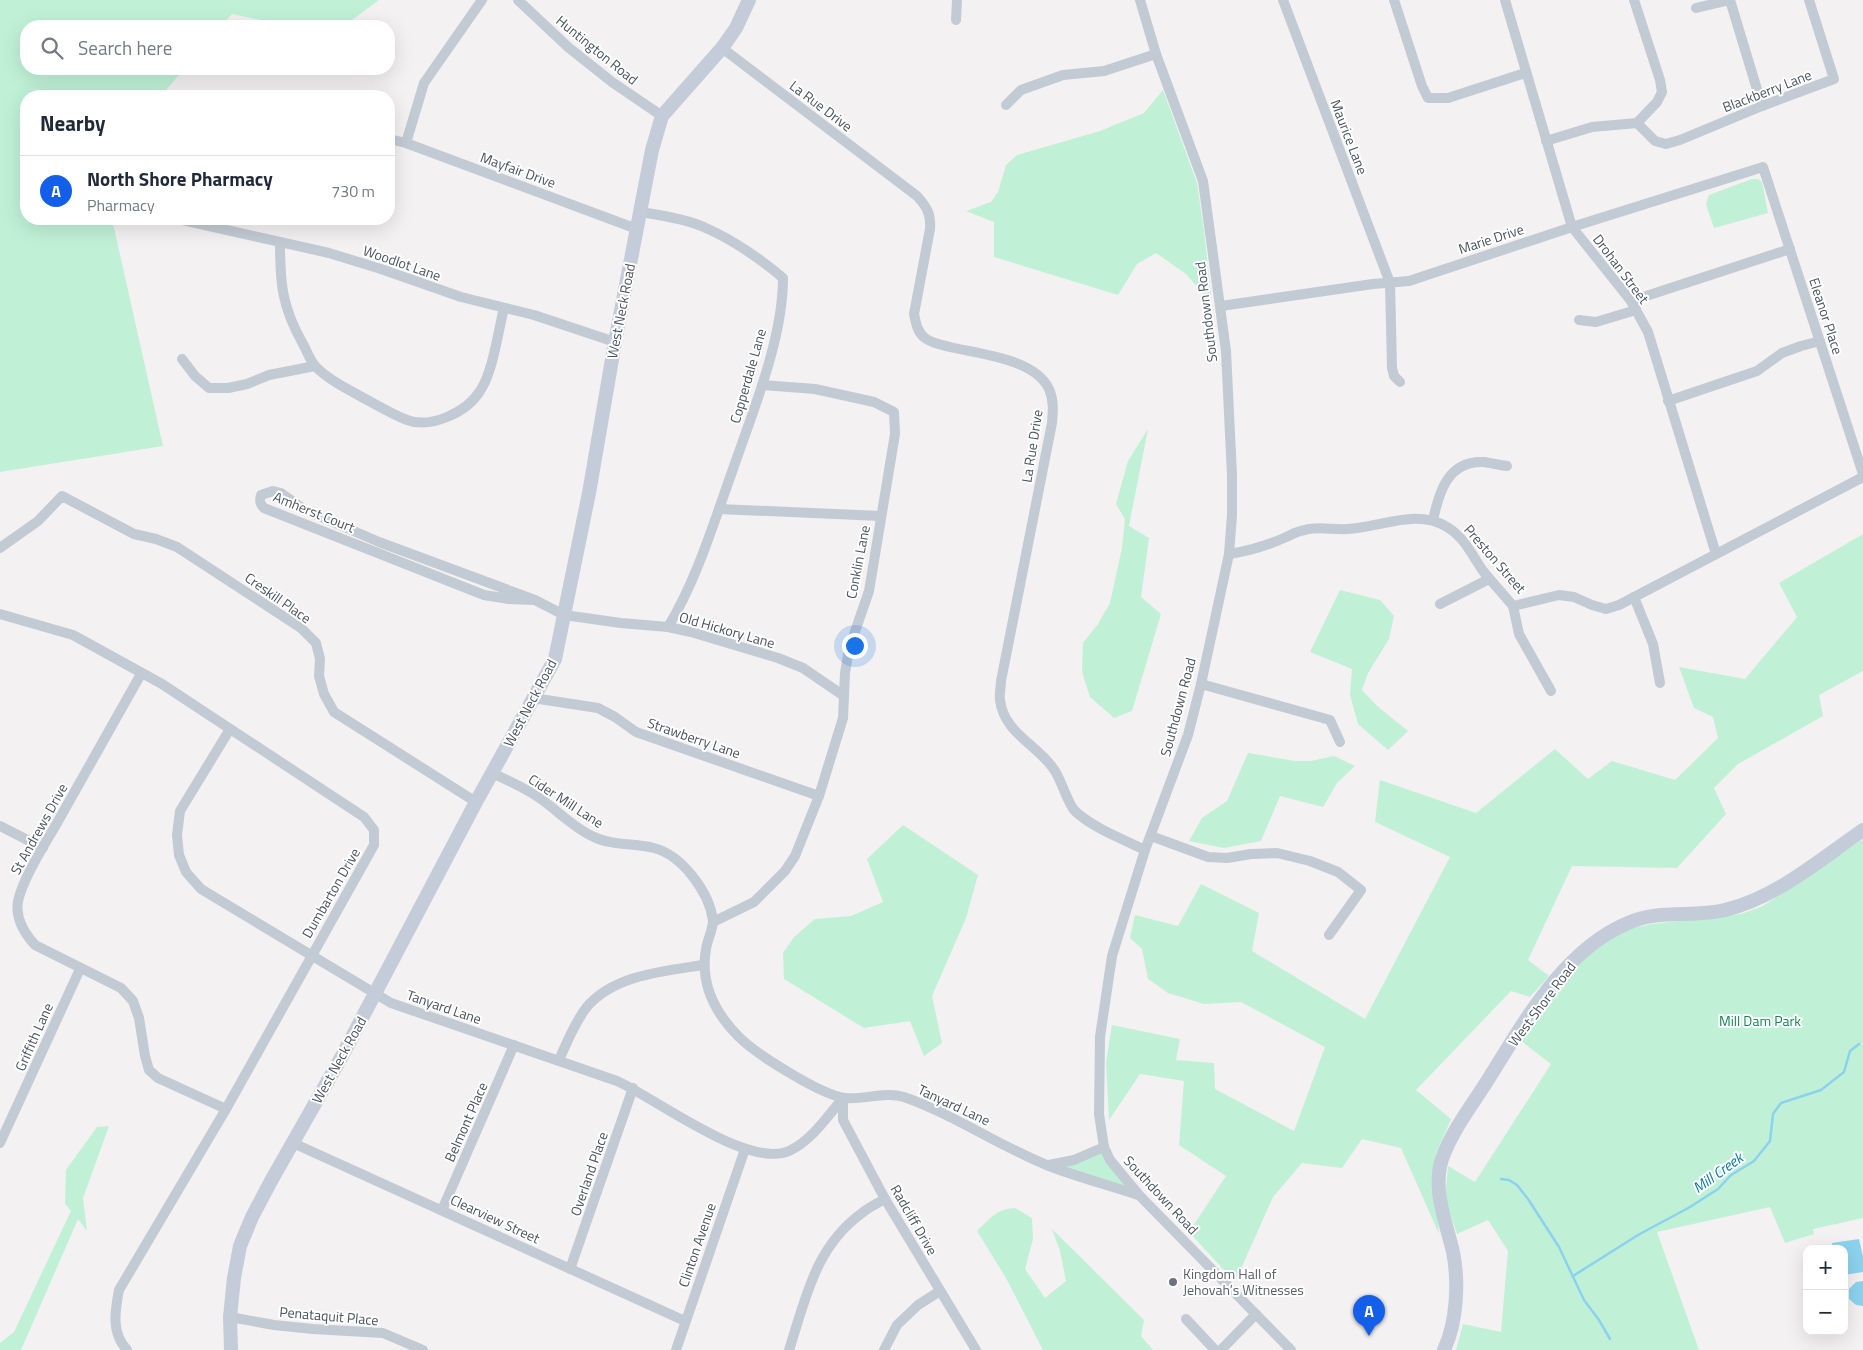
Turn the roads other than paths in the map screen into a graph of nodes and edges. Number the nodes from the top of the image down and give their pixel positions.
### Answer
1 (482, 0) edge
2 (518, 0) edge
3 (749, 0) edge
4 (958, 0) edge
5 (1140, 0) edge
6 (1283, 0) edge
7 (1394, 0) edge
8 (1505, 0) edge
9 (1634, 0) edge
10 (1730, 0) edge
11 (1809, 0) edge
12 (1696, 8) dead end
13 (956, 20) dead end
14 (722, 48) junction
15 (1156, 54) junction
16 (1525, 73) junction
17 (1006, 105) dead end
18 (1762, 106) junction
19 (662, 116) junction
20 (1637, 124) junction
21 (395, 140) edge
22 (1546, 141) junction
23 (406, 143) junction
24 (1763, 167) joint
25 (641, 212) junction
26 (205, 225) edge
27 (1572, 227) junction
28 (637, 229) junction
29 (280, 242) junction
30 (1790, 249) junction
31 (1390, 283) junction
32 (1633, 305) junction
33 (1221, 306) junction
34 (504, 308) junction
35 (1579, 320) dead end
36 (1820, 341) junction
37 (615, 342) junction
38 (182, 359) dead end
39 (315, 366) junction
40 (1400, 382) dead end
41 (762, 385) junction
42 (1668, 401) junction
43 (1507, 466) dead end
44 (1863, 475) edge
45 (719, 509) junction
46 (881, 516) junction
47 (1433, 520) junction
48 (0, 548) edge
49 (1229, 554) junction
50 (1716, 554) junction
51 (1489, 579) junction
52 (1634, 597) junction
53 (535, 600) junction
54 (1440, 604) dead end
55 (1513, 606) junction
56 (0, 614) edge
57 (564, 615) junction
58 (668, 627) junction
59 (141, 674) junction
60 (1660, 683) dead end
61 (1201, 684) junction
62 (1551, 691) dead end
63 (844, 696) junction
64 (533, 698) junction
65 (230, 729) junction
66 (1340, 742) dead end
67 (492, 773) junction
68 (819, 796) junction
69 (476, 802) junction
70 (0, 826) edge
71 (1863, 830) edge
72 (1151, 836) junction
73 (43, 848) junction
74 (1145, 850) junction
75 (713, 922) junction
76 (1329, 935) dead end
77 (312, 955) junction
78 (703, 965) junction
79 (80, 969) junction
80 (376, 993) junction
81 (514, 1045) junction
82 (559, 1060) junction
83 (633, 1088) junction
84 (843, 1098) junction
85 (226, 1109) junction
86 (293, 1143) junction
87 (0, 1144) edge
88 (1104, 1147) junction
89 (745, 1149) junction
90 (1048, 1165) junction
91 (1139, 1195) junction
92 (885, 1199) junction
93 (442, 1210) junction
94 (570, 1269) junction
95 (940, 1291) junction
96 (1256, 1314) junction
97 (230, 1318) junction
98 (1186, 1319) dead end
99 (685, 1321) junction
100 (127, 1350) edge
101 (231, 1350) edge
102 (423, 1350) edge
103 (676, 1350) edge
104 (790, 1350) edge
105 (884, 1350) edge
106 (976, 1350) edge
107 (1215, 1350) edge
108 (1221, 1350) edge
109 (1291, 1350) edge
110 (1444, 1350) edge

1 - 23 street
2 - 19 street, Huntington Road
3 - 14 street, West Neck Road
4 - 13 street
5 - 15 street, Southdown Road
6 - 31 street, Maurice Lane
7 - 16 street
8 - 16 street, Drohan Street
9 - 20 street
10 - 12 street
10 - 18 street
11 - 18 street, Blackberry Lane
14 - 19 street, West Neck Road
14 - 74 street, La Rue Drive
15 - 17 street
15 - 33 street, Southdown Road
16 - 22 street, Drohan Street
18 - 20 street, Blackberry Lane
19 - 25 street, West Neck Road
20 - 22 street
21 - 23 street, Mayfair Drive
22 - 27 street, Drohan Street
23 - 28 street, Mayfair Drive
24 - 27 street, Marie Drive
24 - 30 street, Eleanor Place
25 - 28 street, West Neck Road
25 - 41 street, Copperdale Lane
26 - 29 street, Woodlot Lane
27 - 31 street, Marie Drive
27 - 32 street, Drohan Street
28 - 37 street, West Neck Road
29 - 34 street, Woodlot Lane
29 - 39 street
30 - 32 street
30 - 36 street, Eleanor Place
31 - 33 street, Marie Drive
31 - 40 street, Maurice Lane
32 - 35 street
32 - 42 street, Drohan Street
33 - 49 street, Southdown Road
34 - 37 street, Woodlot Lane
34 - 39 street
36 - 42 street
36 - 44 street, Eleanor Place
37 - 57 street, West Neck Road
38 - 39 street
41 - 45 street, Copperdale Lane
41 - 46 street, Conklin Lane
42 - 50 street, Drohan Street
43 - 47 street
44 - 50 street, Preston Street
45 - 46 street
45 - 58 street, Copperdale Lane
46 - 63 street, Conklin Lane
47 - 49 street, Preston Street
47 - 51 street, Preston Street
48 - 69 street, Creskill Place
49 - 61 street, Southdown Road
50 - 52 street, Preston Street
51 - 54 street
51 - 55 street, Preston Street
52 - 55 street, Preston Street
52 - 60 street
53 - 53 street, Amherst Court
53 - 57 street, Amherst Court
55 - 62 street
56 - 59 street, Dumbarton Drive
57 - 58 street, Old Hickory Lane
57 - 64 street, West Neck Road
58 - 63 street, Old Hickory Lane
59 - 65 street, Dumbarton Drive
59 - 73 street, St Andrews Drive
61 - 66 street
61 - 72 street, Southdown Road
63 - 68 street, Conklin Lane
64 - 67 street, West Neck Road
64 - 68 street, Strawberry Lane
65 - 77 street, Tanyard Lane
65 - 77 street, Dumbarton Drive
67 - 69 street, West Neck Road
67 - 75 street, Cider Mill Lane
68 - 75 street, Conklin Lane
69 - 80 street, West Neck Road
70 - 73 street
71 - 110 street, West Shore Road
72 - 74 street, Southdown Road
72 - 76 street
73 - 79 street, St Andrews Drive
74 - 88 street, Southdown Road
75 - 78 street
77 - 80 street, Tanyard Lane
77 - 85 street, Dumbarton Drive
78 - 82 street
78 - 84 street, Tanyard Lane
79 - 85 street, St Andrews Drive
79 - 87 street, Griffith Lane
80 - 81 street, Tanyard Lane
80 - 86 street, West Neck Road
81 - 82 street, Tanyard Lane
81 - 93 street, Belmont Place
82 - 83 street, Tanyard Lane
83 - 89 street, Tanyard Lane
83 - 94 street, Overland Place
84 - 89 street, Tanyard Lane
84 - 90 street, Tanyard Lane
84 - 92 street, Radcliff Drive
85 - 100 street, Dumbarton Drive
86 - 93 street, Clearview Street
86 - 97 street, West Neck Road
88 - 90 street
88 - 91 street, Southdown Road
89 - 99 street, Clinton Avenue
90 - 91 street, Tanyard Lane
91 - 96 street, Southdown Road
92 - 95 street, Radcliff Drive
92 - 104 street
93 - 94 street, Clearview Street
94 - 99 street, Clearview Street
95 - 105 street
95 - 106 street, Radcliff Drive
96 - 108 street
96 - 109 street, Southdown Road
97 - 101 street, West Neck Road
97 - 102 street, Penataquit Place
98 - 107 street
99 - 103 street, Clinton Avenue

